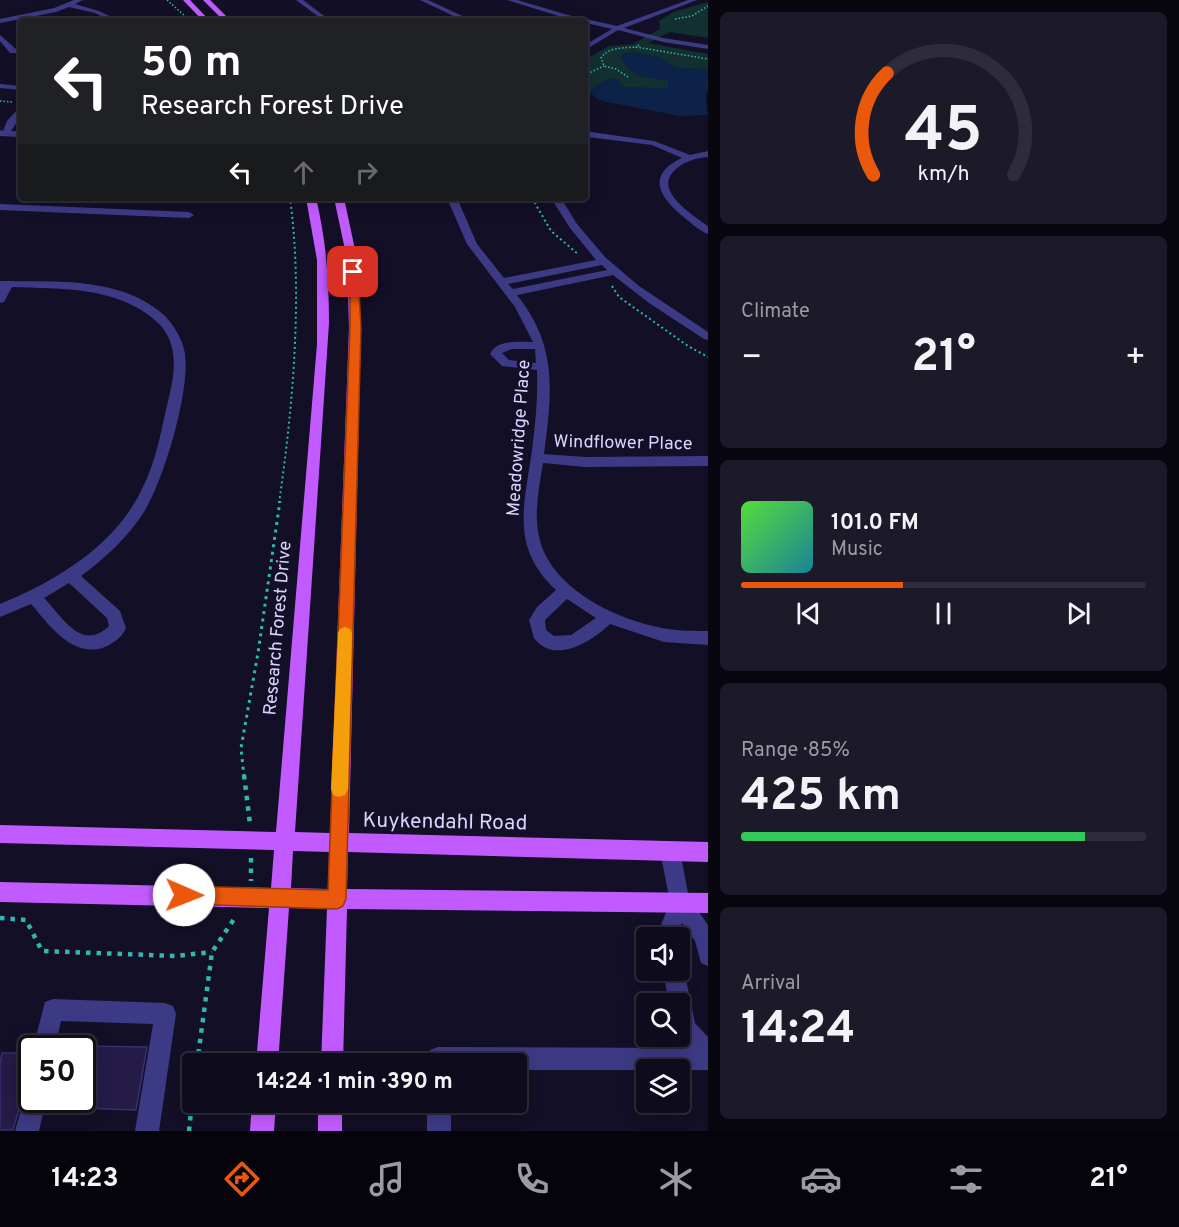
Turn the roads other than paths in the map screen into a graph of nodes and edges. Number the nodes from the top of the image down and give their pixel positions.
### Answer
1 (80, 0) edge
2 (186, 0) edge
3 (206, 0) edge
4 (299, 0) edge
5 (423, 0) edge
6 (510, 0) edge
7 (694, 0) edge
8 (69, 5) junction
9 (567, 17) joint
10 (110, 18) edge
11 (204, 18) edge
12 (225, 18) edge
13 (324, 18) edge
14 (463, 18) edge
15 (571, 18) edge
16 (0, 21) edge
17 (588, 22) edge
18 (588, 24) edge
19 (615, 29) junction
20 (0, 38) edge
21 (588, 46) edge
22 (708, 47) edge
23 (13, 51) dead end
24 (708, 52) edge
25 (0, 86) edge
26 (18, 88) edge
27 (0, 94) edge
28 (18, 102) edge
29 (18, 107) edge
30 (18, 128) edge
31 (18, 134) edge
32 (591, 135) dead end
33 (2, 136) edge
34 (708, 154) edge
35 (689, 158) junction
36 (313, 201) edge
37 (340, 201) edge
38 (453, 201) edge
39 (558, 201) edge
40 (0, 207) edge
41 (189, 215) dead end
42 (708, 231) edge
43 (606, 261) junction
44 (617, 271) junction
45 (501, 282) junction
46 (4, 284) edge
47 (510, 293) junction
48 (0, 300) edge
49 (708, 337) edge
50 (540, 346) junction
51 (542, 367) junction
52 (537, 458) junction
53 (708, 461) edge
54 (70, 575) junction
55 (565, 589) junction
56 (33, 596) junction
57 (0, 611) edge
58 (607, 617) junction
59 (708, 638) edge
60 (0, 834) edge
61 (284, 841) junction
62 (337, 842) junction
63 (670, 851) junction
64 (708, 852) edge
65 (0, 892) edge
66 (280, 897) junction
67 (337, 899) junction
68 (680, 902) junction
69 (708, 903) edge
70 (670, 927) edge
71 (708, 956) edge
72 (675, 981) edge
73 (47, 1035) edge
74 (268, 1053) edge
75 (332, 1053) edge
76 (708, 1053) edge
77 (527, 1058) edge
78 (708, 1059) edge
79 (31, 1113) edge
80 (263, 1113) edge
81 (330, 1113) edge
82 (439, 1113) edge
83 (27, 1131) edge
84 (147, 1131) edge
85 (262, 1131) edge
86 (330, 1131) edge
87 (439, 1131) edge

1 - 8 street
2 - 11 main road
3 - 12 main road
4 - 13 street
5 - 14 street
6 - 9 street
7 - 19 street
8 - 10 street
8 - 16 street
9 - 15 street
17 - 19 street
18 - 19 street
19 - 21 street
19 - 22 street
19 - 24 street
20 - 23 street
25 - 26 street
27 - 28 street
29 - 33 street
30 - 33 street
31 - 33 street
32 - 35 street
34 - 35 street
35 - 42 street
36 - 61 main road, Research Forest Drive
37 - 62 main road
38 - 45 street, Meadowridge Place
39 - 43 street
40 - 41 street
43 - 44 street
43 - 45 street
44 - 47 street
44 - 49 street
45 - 47 street, Meadowridge Place
46 - 48 street
46 - 54 street
47 - 50 street, Meadowridge Place
50 - 51 street, Meadowridge Place
50 - 51 street
51 - 52 street, Meadowridge Place
52 - 53 street, Windflower Place
52 - 55 street, Meadowridge Place
54 - 56 street
54 - 56 street
55 - 58 street, Meadowridge Place
55 - 58 street
56 - 57 street
58 - 59 street, Meadowridge Place
60 - 61 main road, Kuykendahl Road
61 - 62 main road, Kuykendahl Road
61 - 66 main road, Research Forest Drive
62 - 63 main road, Kuykendahl Road
62 - 67 main road
63 - 64 main road, Kuykendahl Road
63 - 68 street
65 - 66 main road
66 - 67 main road
66 - 74 main road, Research Forest Drive
67 - 68 main road
67 - 75 main road
68 - 69 main road
68 - 70 street
68 - 71 street
72 - 76 street
73 - 84 street
77 - 78 street
79 - 83 street
80 - 85 main road
81 - 86 main road
82 - 87 street

